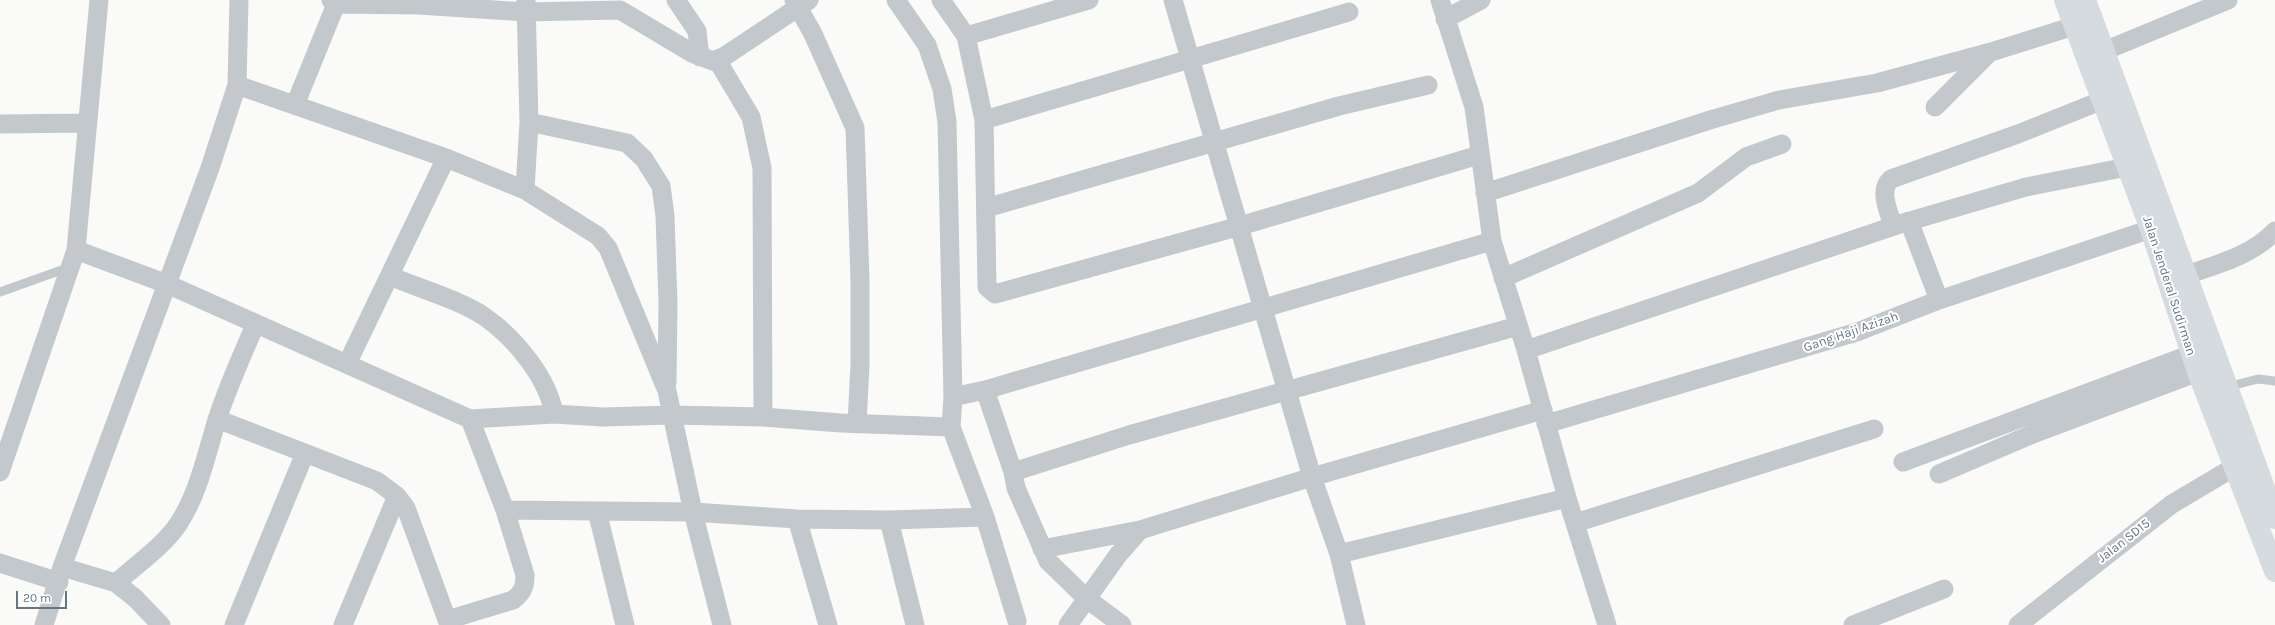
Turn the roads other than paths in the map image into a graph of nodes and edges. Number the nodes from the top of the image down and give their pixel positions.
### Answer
1 (99, 0) edge
2 (239, 0) edge
3 (676, 0) edge
4 (896, 0) edge
5 (941, 0) edge
6 (1089, 0) edge
7 (1173, 0) edge
8 (1440, 0) edge
9 (1481, 0) edge
10 (2065, 0) edge
11 (2085, 0) edge
12 (2228, 0) edge
13 (334, 2) edge
14 (801, 2) edge
15 (419, 3) edge
16 (620, 5) edge
17 (526, 6) edge
18 (1349, 12) dead end
19 (1445, 18) junction
20 (2074, 26) junction
21 (966, 36) junction
22 (2104, 51) junction
23 (1990, 52) junction
24 (709, 59) junction
25 (1191, 60) junction
26 (237, 85) junction
27 (1428, 85) dead end
28 (295, 105) junction
29 (2112, 106) junction
30 (1935, 107) dead end
31 (984, 120) junction
32 (529, 122) junction
33 (88, 123) junction
34 (0, 124) edge
35 (1215, 141) junction
36 (1782, 144) dead end
37 (1479, 155) junction
38 (446, 158) junction
39 (2127, 167) junction
40 (524, 190) junction
41 (1485, 193) junction
42 (986, 208) junction
43 (1901, 224) junction
44 (1240, 226) junction
45 (2151, 229) junction
46 (2275, 231) edge
47 (1492, 241) junction
48 (74, 258) junction
49 (2186, 275) junction
50 (390, 276) junction
51 (1503, 278) junction
52 (167, 284) junction
53 (0, 292) edge
54 (1939, 300) junction
55 (1263, 309) junction
56 (255, 324) junction
57 (1518, 326) junction
58 (1526, 350) junction
59 (2195, 363) junction
60 (347, 364) junction
61 (2275, 381) edge
62 (2227, 387) junction
63 (667, 391) junction
64 (982, 391) junction
65 (1288, 392) junction
66 (957, 396) junction
67 (554, 414) junction
68 (673, 415) junction
69 (763, 417) junction
70 (1545, 417) junction
71 (217, 419) junction
72 (470, 419) junction
73 (857, 424) junction
74 (951, 427) junction
75 (1874, 429) dead end
76 (305, 453) junction
77 (1903, 462) dead end
78 (2236, 466) junction
79 (0, 472) edge
80 (1013, 472) junction
81 (1939, 474) dead end
82 (1312, 477) junction
83 (397, 496) junction
84 (1567, 498) junction
85 (505, 510) junction
86 (597, 511) junction
87 (693, 512) junction
88 (985, 517) junction
89 (2275, 518) edge
90 (797, 519) junction
91 (889, 520) junction
92 (1575, 523) junction
93 (1140, 530) junction
94 (1042, 549) junction
95 (1339, 554) junction
96 (0, 563) edge
97 (2275, 571) edge
98 (61, 575) junction
99 (116, 583) junction
100 (1944, 589) dead end
101 (1087, 599) junction
102 (1017, 622) dead end
103 (448, 623) edge
104 (44, 625) edge
105 (161, 625) edge
106 (234, 625) edge
107 (342, 625) edge
108 (625, 625) edge
109 (722, 625) edge
110 (828, 625) edge
111 (916, 625) edge
112 (1068, 625) edge
113 (1122, 625) edge
114 (1356, 625) edge
115 (1607, 625) edge
116 (1853, 625) edge
117 (2018, 625) edge

1 - 33 street
2 - 26 street
3 - 24 street
4 - 66 street
5 - 21 street
6 - 21 street
7 - 25 street
8 - 19 street
9 - 19 street
10 - 20 highway, Jalan Jenderal Sudirman
11 - 22 highway, Jalan Jenderal Sudirman
12 - 22 street
13 - 15 street
13 - 28 street
14 - 24 street
14 - 73 street
15 - 17 street
16 - 17 street
16 - 24 street
17 - 32 street
18 - 25 street
19 - 37 street
20 - 23 street
20 - 29 highway, Jalan Jenderal Sudirman
21 - 31 street
22 - 29 highway, Jalan Jenderal Sudirman
23 - 30 street
23 - 41 street
24 - 69 street
25 - 31 street
25 - 35 street
26 - 28 street
26 - 52 street
27 - 35 street
28 - 38 street
29 - 39 highway, Jalan Jenderal Sudirman
29 - 43 street
29 - 49 highway, Jalan Jenderal Sudirman
31 - 42 street
32 - 40 street
32 - 63 street
33 - 34 street
33 - 48 street
35 - 42 street
35 - 44 street
36 - 51 street
37 - 41 street
37 - 44 street
38 - 40 street
38 - 50 street
39 - 43 street
39 - 45 highway, Jalan Jenderal Sudirman
40 - 63 street
41 - 47 street
42 - 44 street
43 - 54 street
43 - 58 street
44 - 55 street
45 - 54 street, Gang Haji Azizah
45 - 59 highway, Jalan Jenderal Sudirman
46 - 49 street
47 - 51 street
47 - 55 street
48 - 52 street
48 - 53 lane
48 - 79 street
49 - 62 highway, Jalan Jenderal Sudirman
50 - 60 street
50 - 67 street
51 - 57 street
52 - 56 street
52 - 98 street
54 - 70 street, Gang Haji Azizah
55 - 64 street
55 - 65 street
56 - 60 street
56 - 71 street
57 - 58 street
57 - 65 street
58 - 70 street
59 - 77 street
59 - 78 highway, Jalan Jenderal Sudirman
59 - 81 street
60 - 72 street
61 - 62 lane
62 - 89 highway, Jalan Jenderal Sudirman
63 - 68 street
64 - 66 street
64 - 80 street
65 - 80 street
65 - 82 street
66 - 74 street
67 - 68 street
67 - 72 street
68 - 69 street
68 - 87 street
69 - 73 street
70 - 82 street, Gang Haji Azizah
70 - 84 street
71 - 76 street
71 - 99 street
72 - 85 street
73 - 74 street
74 - 88 street
75 - 92 street
76 - 83 street
76 - 106 street
78 - 97 highway, Jalan Jenderal Sudirman
78 - 117 street, Jalan SD15
80 - 94 street
82 - 93 street, Gang Haji Azizah
82 - 95 street
83 - 103 street
83 - 107 street
84 - 92 street
84 - 95 street
85 - 86 street
85 - 103 street
86 - 87 street
86 - 108 street
87 - 90 street
87 - 109 street
88 - 91 street
88 - 102 street
90 - 91 street
90 - 110 street
91 - 111 street
92 - 115 street
93 - 94 street, Gang Haji Azizah
93 - 101 street
94 - 101 street
95 - 114 street
96 - 98 street
98 - 99 street
98 - 104 street
99 - 105 street
100 - 116 street
101 - 112 street
101 - 113 street

